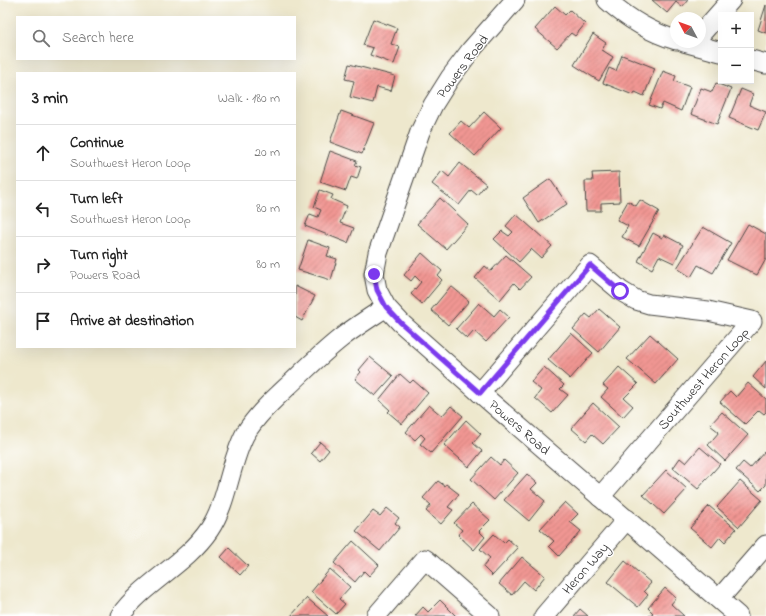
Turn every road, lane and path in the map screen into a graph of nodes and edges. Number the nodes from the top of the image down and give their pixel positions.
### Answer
1 (515, 0) edge
2 (607, 0) edge
3 (730, 0) edge
4 (706, 24) edge
5 (670, 37) edge
6 (706, 47) edge
7 (718, 51) edge
8 (754, 61) edge
9 (766, 64) edge
10 (386, 307) junction
11 (480, 393) junction
12 (600, 497) junction
13 (627, 520) junction
14 (766, 545) edge
15 (719, 599) junction
16 (120, 616) edge
17 (376, 616) edge
18 (490, 616) edge
19 (544, 616) edge
20 (738, 616) edge

1 - 10 street, Powers Road
2 - 5 street
3 - 4 street
6 - 7 street
8 - 9 street
10 - 11 street, Powers Road
10 - 16 street
11 - 12 street, Powers Road
11 - 12 street, Southwest Heron Loop
12 - 13 street, Powers Road
13 - 15 street, Powers Road
13 - 19 street, Heron Way
14 - 15 street
15 - 20 street, Powers Road
17 - 18 street

